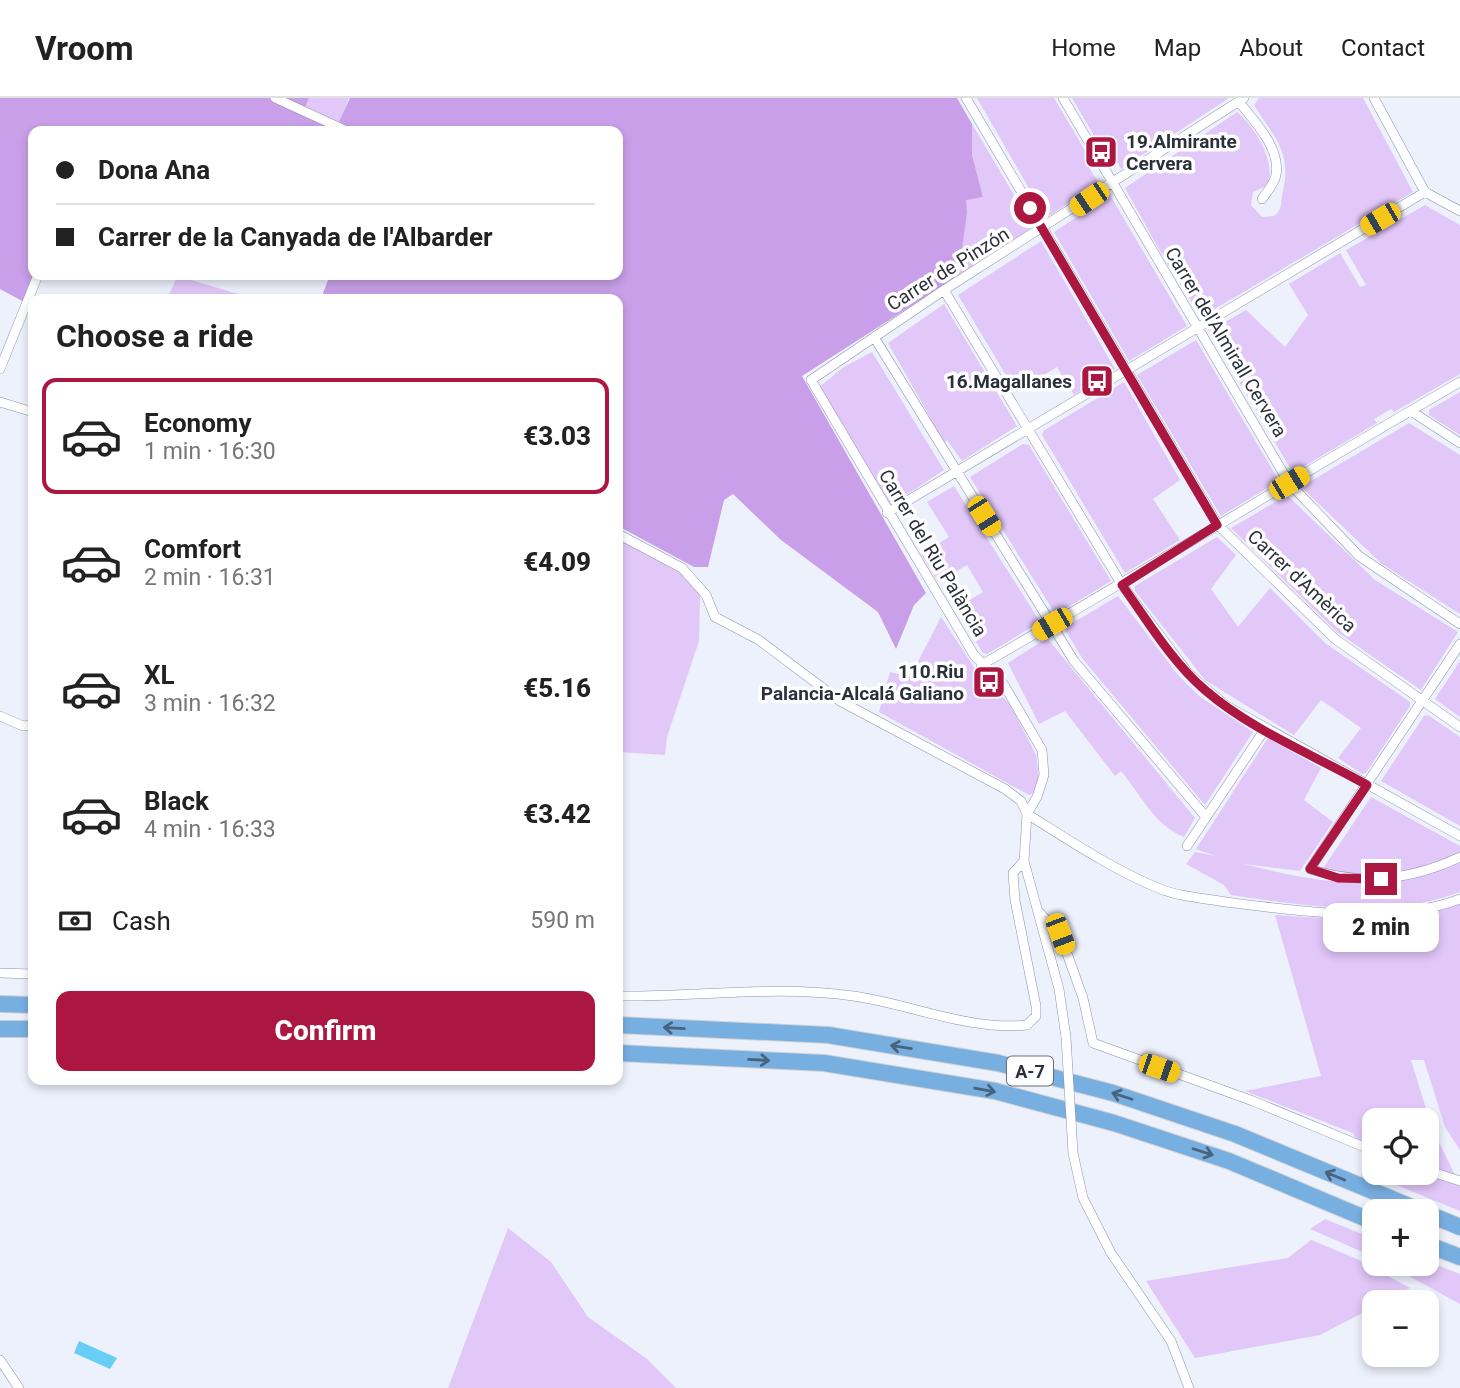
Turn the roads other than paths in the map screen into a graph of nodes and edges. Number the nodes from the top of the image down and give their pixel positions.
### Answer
1 (275, 98) edge
2 (966, 98) edge
3 (1063, 98) edge
4 (1374, 98) edge
5 (1242, 100) edge
6 (336, 126) edge
7 (1112, 184) junction
8 (1426, 191) junction
9 (1262, 200) dead end
10 (1460, 211) edge
11 (1043, 230) junction
12 (944, 290) junction
13 (28, 300) edge
14 (1196, 327) junction
15 (874, 337) junction
16 (0, 369) edge
17 (1127, 371) junction
18 (811, 380) joint
19 (1460, 383) edge
20 (0, 402) edge
21 (28, 410) edge
22 (1411, 411) junction
23 (1027, 430) junction
24 (1460, 443) edge
25 (957, 473) junction
26 (1289, 483) junction
27 (887, 513) junction
28 (1217, 525) junction
29 (623, 537) edge
30 (1122, 585) junction
31 (1052, 624) junction
32 (1460, 624) edge
33 (1460, 644) edge
34 (981, 665) junction
35 (1423, 701) junction
36 (0, 716) edge
37 (28, 726) edge
38 (1460, 727) edge
39 (1265, 729) junction
40 (1367, 785) junction
41 (1027, 814) junction
42 (1206, 817) junction
43 (1460, 836) edge
44 (1188, 846) dead end
45 (1460, 857) edge
46 (1024, 861) junction
47 (1460, 899) edge
48 (1037, 909) junction
49 (0, 973) edge
50 (28, 974) edge
51 (623, 996) edge
52 (0, 1004) edge
53 (28, 1005) edge
54 (623, 1026) edge
55 (0, 1029) edge
56 (28, 1029) edge
57 (623, 1053) edge
58 (1362, 1146) edge
59 (1439, 1174) edge
60 (1460, 1181) edge
61 (1392, 1199) edge
62 (1362, 1217) edge
63 (1439, 1218) edge
64 (1460, 1227) edge
65 (1439, 1249) edge
66 (1460, 1257) edge
67 (0, 1360) edge
68 (19, 1388) edge
69 (1189, 1388) edge

1 - 6 street
2 - 11 street, Carrer d'Amèrica
3 - 7 street, Carrer del'Almirall Cervera
4 - 8 street
5 - 7 street, Carrer de Pinzón
5 - 9 street
7 - 11 street, Carrer de Pinzón
7 - 14 street, Carrer del'Almirall Cervera
8 - 10 street
8 - 14 street
11 - 12 street, Carrer de Pinzón
11 - 17 street, Carrer d'Amèrica
12 - 15 street, Carrer de Pinzón
12 - 23 street
13 - 16 street
14 - 17 street
14 - 26 street, Carrer del'Almirall Cervera
15 - 18 street, Carrer de Pinzón
15 - 25 street
17 - 23 street
17 - 28 street, Carrer d'Amèrica
18 - 27 street, Carrer del Riu Palància
19 - 22 street
20 - 21 street
22 - 24 street
22 - 26 street
23 - 25 street
23 - 30 street
25 - 27 street
25 - 31 street
26 - 28 street
26 - 32 street, Carrer del'Almirall Cervera
27 - 34 street, Carrer del Riu Palància
28 - 30 street
28 - 35 street, Carrer d'Amèrica
29 - 41 street
30 - 31 street
30 - 39 street
31 - 34 street
31 - 42 street
33 - 35 street
34 - 41 street, Carrer del Riu Palància
35 - 38 street, Carrer d'Amèrica
35 - 40 street
36 - 37 street
39 - 40 street
39 - 42 street
40 - 43 street
40 - 45 street
41 - 46 street
41 - 47 street
42 - 44 street
46 - 48 street
46 - 51 street
48 - 58 street
48 - 69 street, bridge
49 - 50 street
52 - 53 highway
61 -> 54 highway, A-7
55 - 56 highway
57 -> 62 highway, A-7
59 - 60 street
63 - 64 highway
65 - 66 highway
67 - 68 street

